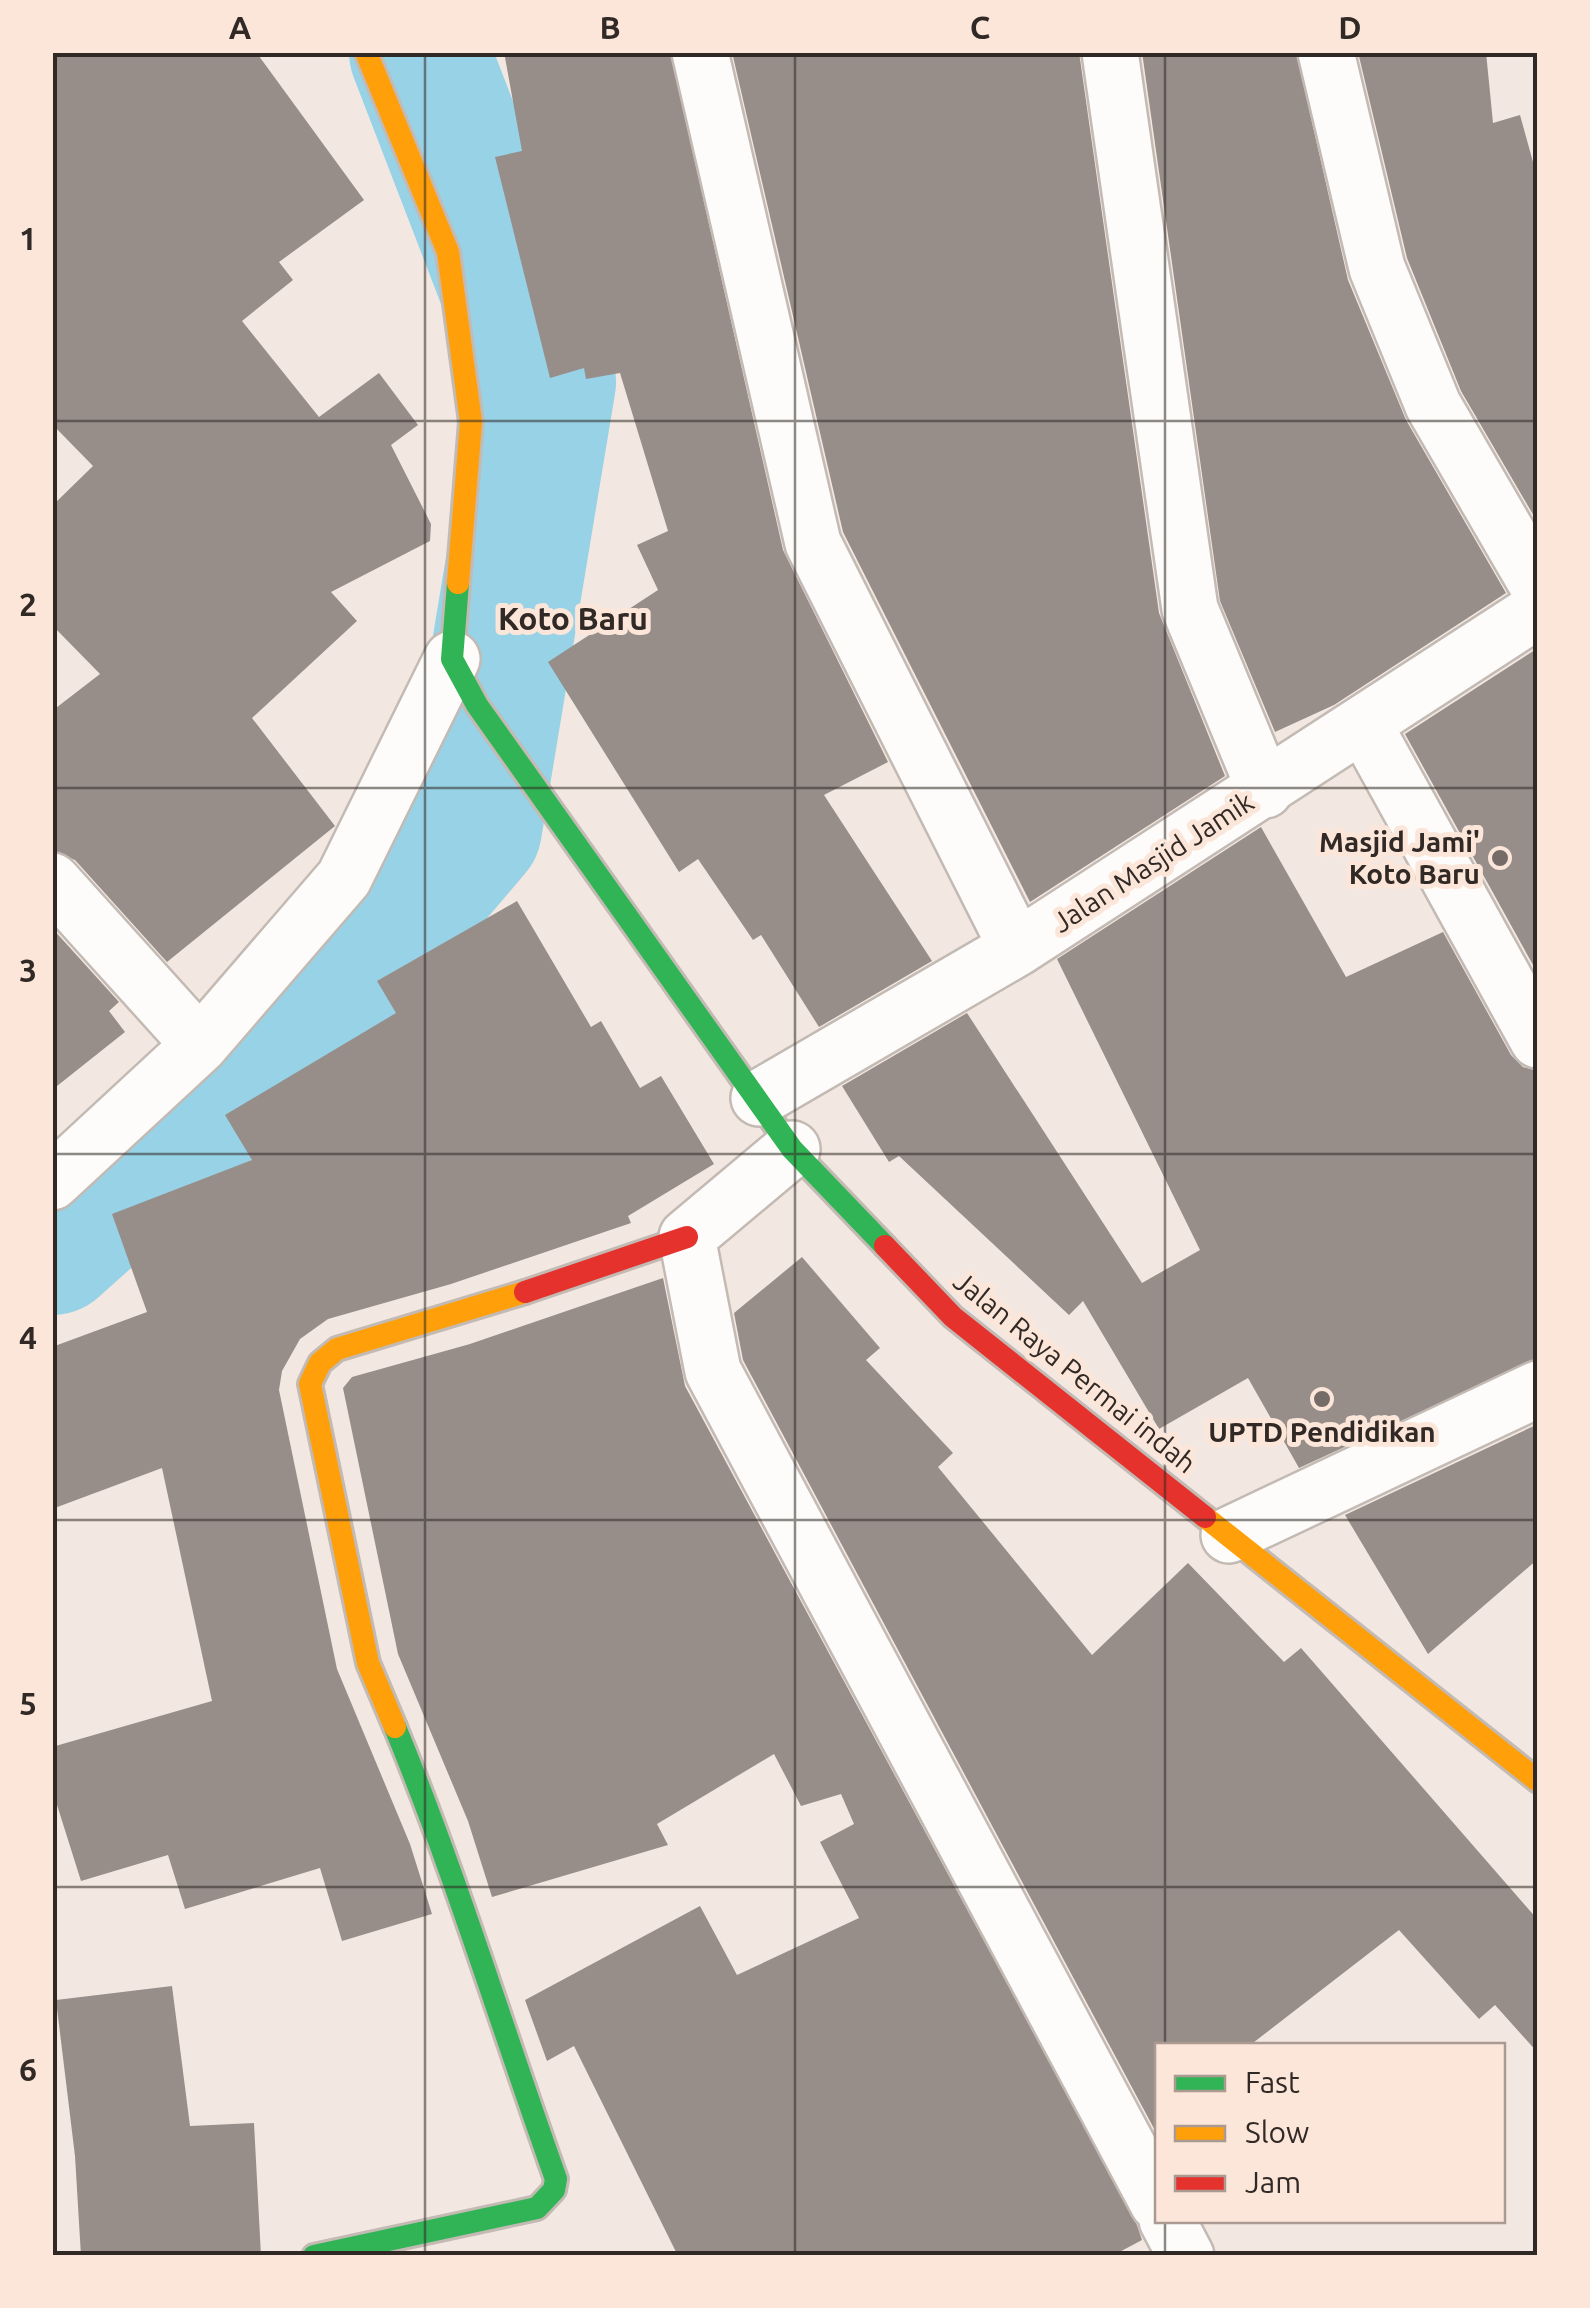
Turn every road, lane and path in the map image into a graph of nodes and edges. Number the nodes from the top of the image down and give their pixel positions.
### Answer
1 (366, 52) edge
2 (700, 52) edge
3 (1110, 52) edge
4 (1326, 52) edge
5 (1538, 586) edge
6 (1538, 610) edge
7 (465, 682) junction
8 (1364, 725) junction
9 (1265, 790) junction
10 (52, 880) edge
11 (1017, 948) junction
12 (1538, 1040) edge
13 (200, 1045) junction
14 (759, 1098) junction
15 (792, 1149) junction
16 (52, 1182) edge
17 (687, 1237) junction
18 (1538, 1389) edge
19 (1228, 1534) junction
20 (1538, 1781) edge
21 (1155, 2197) edge
22 (1169, 2223) edge
23 (314, 2256) edge
24 (1186, 2256) edge

1 - 7 main road
2 - 11 street
3 - 9 street
4 - 5 street
6 - 8 street, Jalan Masjid Jamik
7 - 13 street
7 - 14 main road, Jalan Raya Permai indah
8 - 9 street, Jalan Masjid Jamik
8 - 12 street
9 - 11 street, Jalan Masjid Jamik
10 - 13 street
11 - 14 street, Jalan Masjid Jamik
13 - 16 street
14 - 15 main road, Jalan Raya Permai indah
15 - 17 street
15 - 19 main road, Jalan Raya Permai indah
17 - 21 street
17 - 23 main road
18 - 19 street
19 - 20 main road, Jalan Raya Permai indah
22 - 24 street

